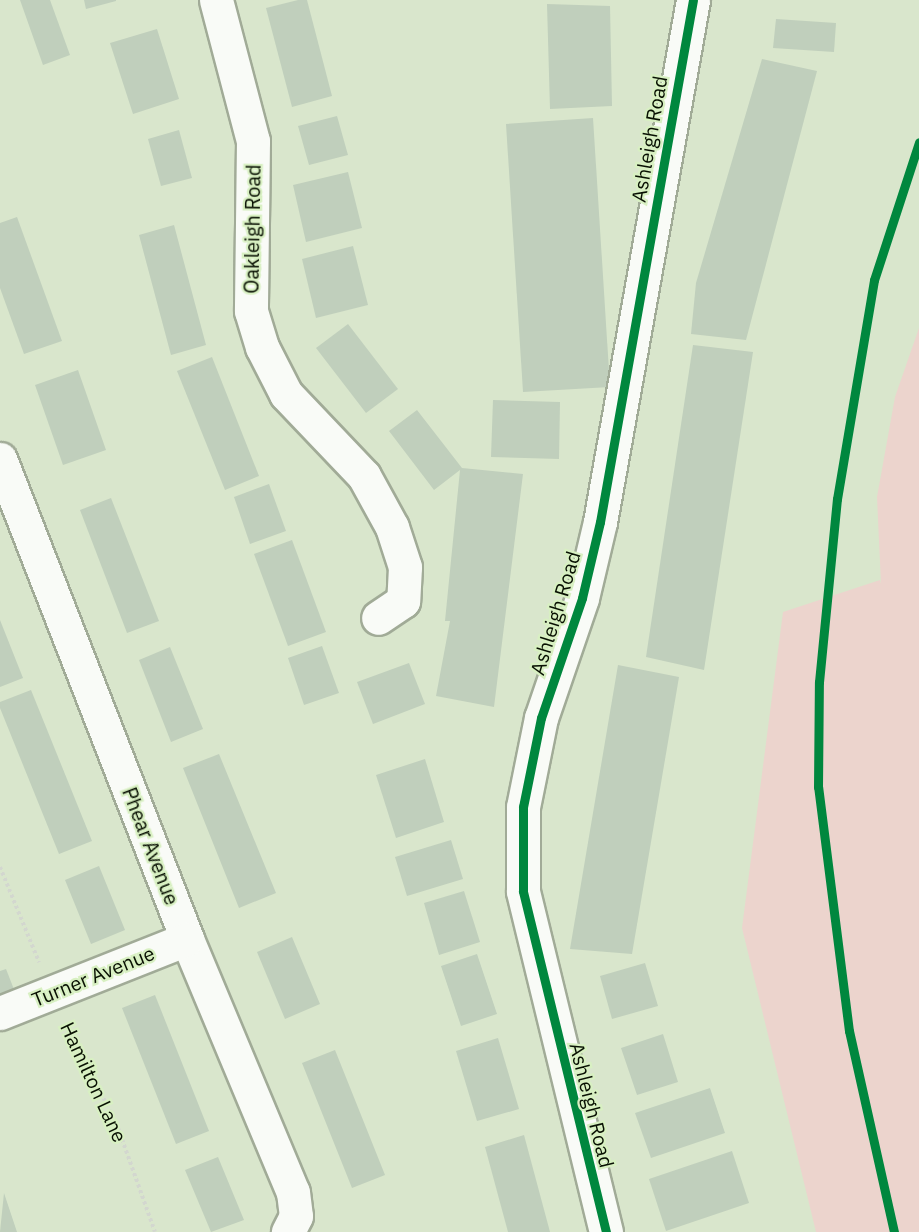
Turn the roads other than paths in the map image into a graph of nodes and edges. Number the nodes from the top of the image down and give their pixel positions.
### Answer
1 (216, 0) edge
2 (693, 0) edge
3 (0, 459) edge
4 (378, 618) dead end
5 (187, 939) junction
6 (0, 1013) edge
7 (288, 1232) edge
8 (606, 1232) edge

1 - 4 street, Oakleigh Road
2 - 8 street, Ashleigh Road
3 - 5 street, Phear Avenue
5 - 6 street, Turner Avenue
5 - 7 street, Phear Avenue

